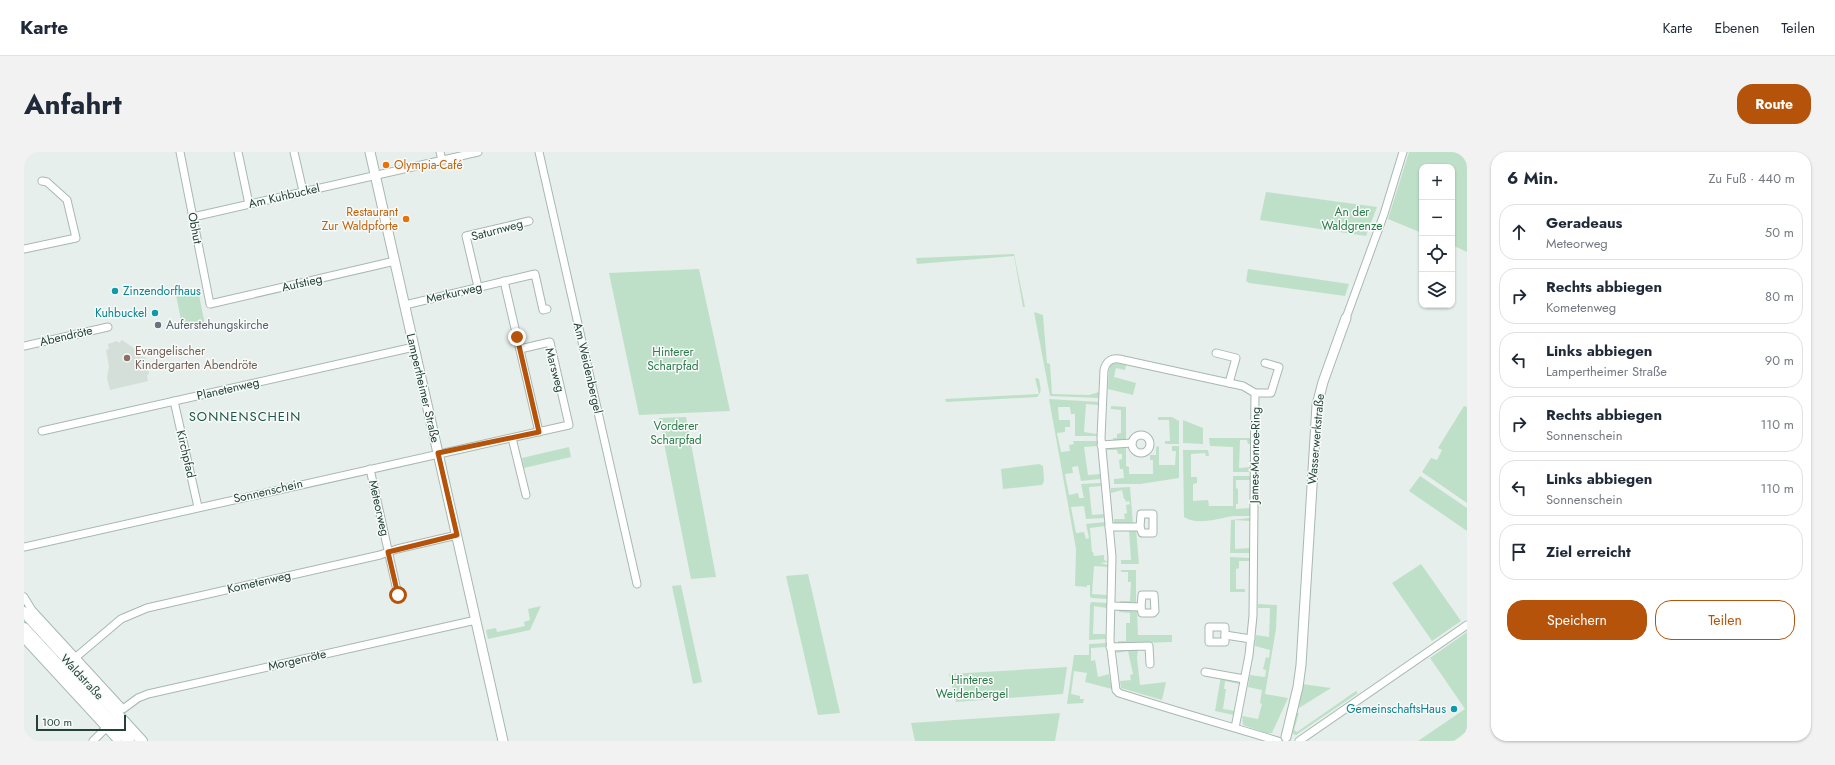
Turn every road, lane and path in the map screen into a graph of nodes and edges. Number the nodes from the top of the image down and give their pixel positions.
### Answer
1 (180, 152) edge
2 (238, 152) edge
3 (294, 152) edge
4 (370, 152) edge
5 (440, 152) edge
6 (478, 152) edge
7 (539, 152) edge
8 (1403, 152) edge
9 (442, 160) junction
10 (376, 175) junction
11 (42, 180) dead end
12 (302, 191) junction
13 (249, 204) junction
14 (193, 217) junction
15 (529, 221) dead end
16 (24, 249) edge
17 (395, 261) junction
18 (504, 281) junction
19 (478, 287) junction
20 (210, 304) joint
21 (404, 305) junction
22 (547, 310) dead end
23 (1346, 318) joint
24 (108, 327) dead end
25 (24, 346) edge
26 (414, 347) junction
27 (520, 349) junction
28 (1216, 353) dead end
29 (1265, 364) dead end
30 (1229, 383) junction
31 (1255, 393) junction
32 (174, 401) junction
33 (569, 425) joint
34 (42, 431) dead end
35 (539, 432) junction
36 (512, 438) junction
37 (1132, 443) dead end
38 (1101, 445) junction
39 (438, 453) junction
40 (370, 469) junction
41 (526, 496) dead end
42 (198, 507) junction
43 (1109, 527) junction
44 (1140, 527) dead end
45 (457, 535) junction
46 (24, 547) edge
47 (388, 552) junction
48 (637, 584) dead end
49 (398, 595) dead end
50 (24, 597) edge
51 (1111, 606) junction
52 (1141, 608) dead end
53 (24, 612) edge
54 (476, 620) junction
55 (1467, 625) edge
56 (24, 628) edge
57 (1225, 635) dead end
58 (24, 639) edge
59 (1251, 639) junction
60 (1110, 647) junction
61 (75, 658) junction
62 (1150, 664) dead end
63 (1205, 672) dead end
64 (1244, 679) junction
65 (123, 709) joint
66 (1235, 728) junction
67 (105, 729) junction
68 (1283, 740) edge
69 (93, 741) edge
70 (118, 741) edge
71 (129, 741) edge
72 (142, 741) edge
73 (503, 741) edge
74 (1299, 741) edge

1 - 14 street, Obhut
2 - 13 street
3 - 12 street
4 - 10 street, Lampertheimer Straße
5 - 9 street
6 - 9 street, Am Kuhbuckel
7 - 48 street, Am Weidenbergel
8 - 23 street, Wasserwerkstraße
9 - 10 street, Am Kuhbuckel
10 - 12 street, Am Kuhbuckel
10 - 17 street, Lampertheimer Straße
11 - 16 street
12 - 13 street, Am Kuhbuckel
13 - 14 street, Am Kuhbuckel
14 - 20 street, Obhut
15 - 19 street, Saturnweg
17 - 20 street, Aufstieg
17 - 21 street, Lampertheimer Straße
18 - 19 street, Merkurweg
18 - 22 street, Merkurweg
18 - 27 street
19 - 21 street, Merkurweg
21 - 26 street, Lampertheimer Straße
23 - 68 street, Wasserwerkstraße
24 - 25 street, Abendröte
26 - 32 street, Planetenweg
26 - 39 street, Lampertheimer Straße
27 - 33 street, Marsweg
27 - 35 street
28 - 30 street
29 - 31 street
30 - 31 street, James-Monroe-Ring
30 - 38 street, James-Monroe-Ring
31 - 59 street, James-Monroe-Ring
32 - 34 street, Planetenweg
32 - 42 street, Kirchpfad
33 - 35 street, Sonnenschein
35 - 36 street, Sonnenschein
36 - 39 street, Sonnenschein
36 - 41 street
37 - 38 street
38 - 43 street, James-Monroe-Ring
39 - 40 street, Sonnenschein
39 - 45 street, Lampertheimer Straße
40 - 42 street, Sonnenschein
40 - 47 street, Meteorweg
42 - 46 street, Sonnenschein
43 - 44 street
43 - 51 street, James-Monroe-Ring
45 - 47 street, Kometenweg
45 - 54 street, Lampertheimer Straße
47 - 49 street, Meteorweg
47 - 61 street, Kometenweg
50 - 61 street, Waldstraße
51 - 52 street
51 - 60 street, James-Monroe-Ring
53 - 72 main road, Waldstraße
54 - 65 street, Morgenröte
54 - 73 street, Lampertheimer Straße
55 - 74 street
56 - 71 main road, Waldstraße
57 - 59 street
58 - 67 street, Waldstraße
59 - 64 street, James-Monroe-Ring
60 - 62 street
60 - 66 street, James-Monroe-Ring
61 - 65 street, Waldstraße
63 - 64 street
64 - 66 street, James-Monroe-Ring
66 - 68 street, James-Monroe-Ring
67 - 69 street
67 - 70 street, Waldstraße

